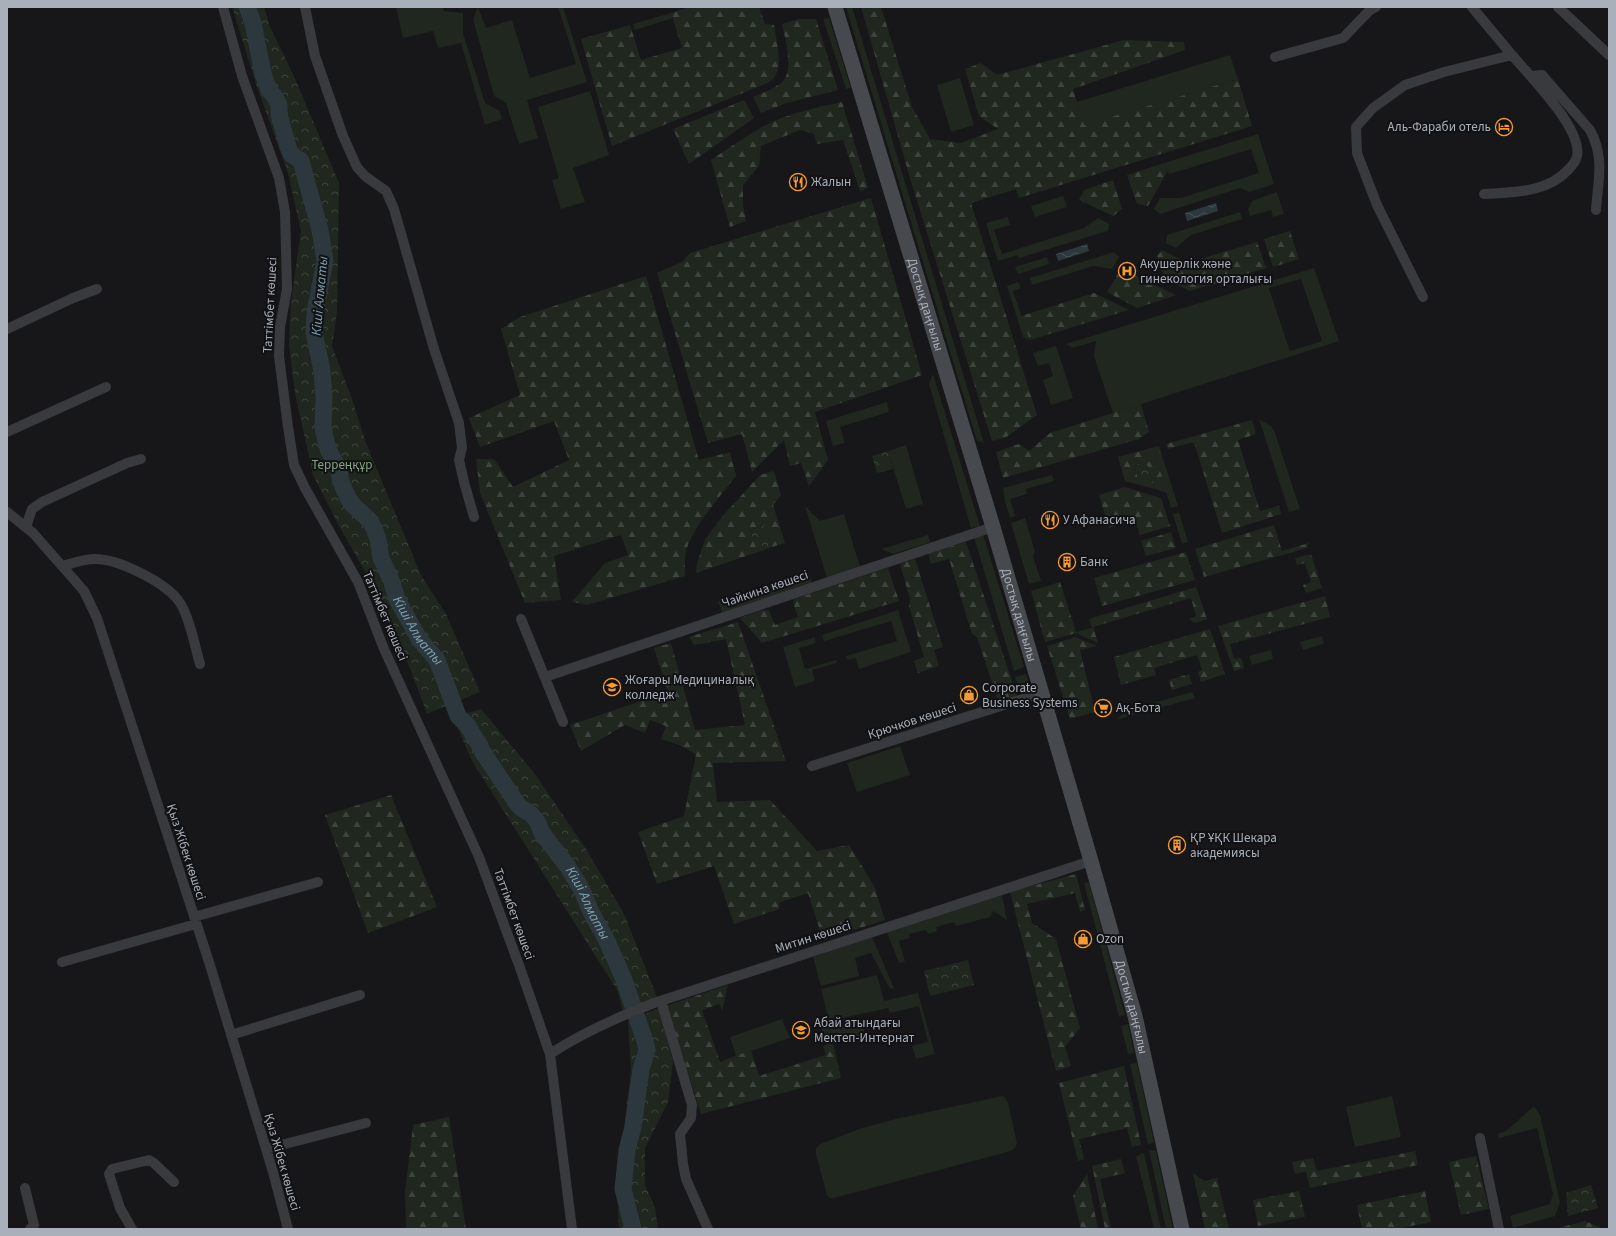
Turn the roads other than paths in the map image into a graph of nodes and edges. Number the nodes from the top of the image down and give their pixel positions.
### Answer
1 (223, 7) edge
2 (305, 7) edge
3 (835, 7) edge
4 (1376, 7) edge
5 (1472, 7) edge
6 (1558, 7) edge
7 (1512, 55) junction
8 (1609, 55) edge
9 (1275, 57) dead end
10 (1531, 76) junction
11 (1484, 194) dead end
12 (1596, 210) dead end
13 (97, 289) dead end
14 (1423, 297) dead end
15 (7, 329) edge
16 (106, 387) dead end
17 (7, 432) edge
18 (141, 459) dead end
19 (7, 512) edge
20 (474, 517) dead end
21 (26, 527) junction
22 (993, 527) junction
23 (63, 566) junction
24 (521, 619) dead end
25 (200, 664) dead end
26 (545, 677) junction
27 (1042, 693) junction
28 (563, 722) dead end
29 (812, 766) dead end
30 (1091, 861) junction
31 (318, 882) dead end
32 (195, 920) junction
33 (62, 962) dead end
34 (360, 994) dead end
35 (661, 1001) junction
36 (230, 1035) junction
37 (550, 1054) junction
38 (366, 1123) dead end
39 (1480, 1138) dead end
40 (266, 1149) junction
41 (174, 1182) dead end
42 (25, 1188) dead end
43 (30, 1229) edge
44 (132, 1229) edge
45 (288, 1229) edge
46 (572, 1229) edge
47 (708, 1229) edge
48 (1182, 1229) edge
49 (1499, 1229) edge

1 - 37 street, Таттімбет көшесі
2 - 20 street
3 - 22 main road, Достық даңғылы
4 - 9 street
5 - 7 street
6 - 8 street
7 - 10 street
7 - 14 street
10 - 11 street
10 - 12 street
13 - 15 street
16 - 17 street
18 - 21 street
19 - 21 street, Қыз Жібек көшесі
21 - 23 street, Қыз Жібек көшесі
22 - 26 street, Чайкина көшесі
22 - 27 main road, Достық даңғылы
23 - 25 street
23 - 32 street, Қыз Жібек көшесі
24 - 26 street
26 - 28 street
27 - 29 street, Крючков көшесі
27 - 30 main road, Достық даңғылы
30 - 35 street, Митин көшесі
30 - 48 main road, Достық даңғылы
31 - 32 street
32 - 33 street
32 - 36 street, Қыз Жібек көшесі
34 - 36 street
35 - 37 street, Митин көшесі
35 - 47 street
36 - 40 street, Қыз Жібек көшесі
37 - 46 street, Таттімбет көшесі
38 - 40 street
39 - 49 street
40 - 45 street, Қыз Жібек көшесі
41 - 44 street
42 - 43 street

